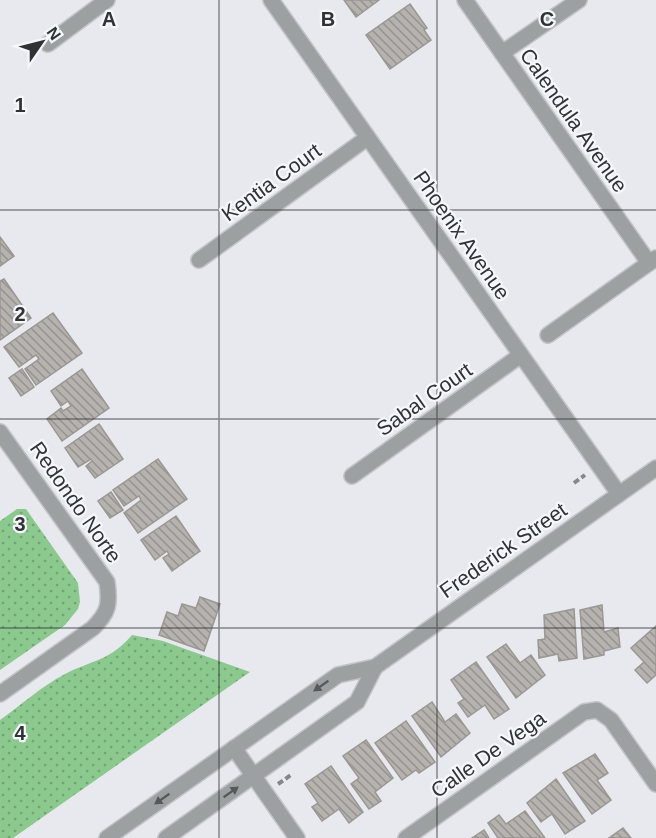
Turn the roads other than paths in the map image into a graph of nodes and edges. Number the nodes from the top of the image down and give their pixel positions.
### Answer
1 (107, 0) edge
2 (271, 0) edge
3 (465, 0) edge
4 (579, 0) edge
5 (48, 44) dead end
6 (502, 53) junction
7 (368, 138) junction
8 (199, 260) dead end
9 (652, 261) edge
10 (548, 335) dead end
11 (521, 355) junction
12 (0, 432) edge
13 (656, 468) edge
14 (352, 476) dead end
15 (619, 494) junction
16 (375, 667) junction
17 (0, 694) edge
18 (234, 748) junction
19 (254, 776) junction
20 (656, 784) edge
21 (107, 838) edge
22 (166, 838) edge
23 (297, 838) edge
24 (406, 838) edge

1 - 5 street
2 - 7 street, Phoenix Avenue
3 - 6 street, Calendula Avenue
4 - 6 street
6 - 9 street, Calendula Avenue
7 - 8 street, Kentia Court
7 - 11 street, Phoenix Avenue
9 - 10 street
11 - 14 street, Sabal Court
11 - 15 street, Phoenix Avenue
12 - 17 street, Redondo Norte
13 - 15 street, Frederick Street
15 - 16 street, Frederick Street
16 -> 18 street, Frederick Street
16 - 19 street, Frederick Street
18 - 19 street
18 -> 21 street, Frederick Street
22 -> 19 street, Frederick Street
19 - 23 street
20 - 24 street, Calle De Vega

